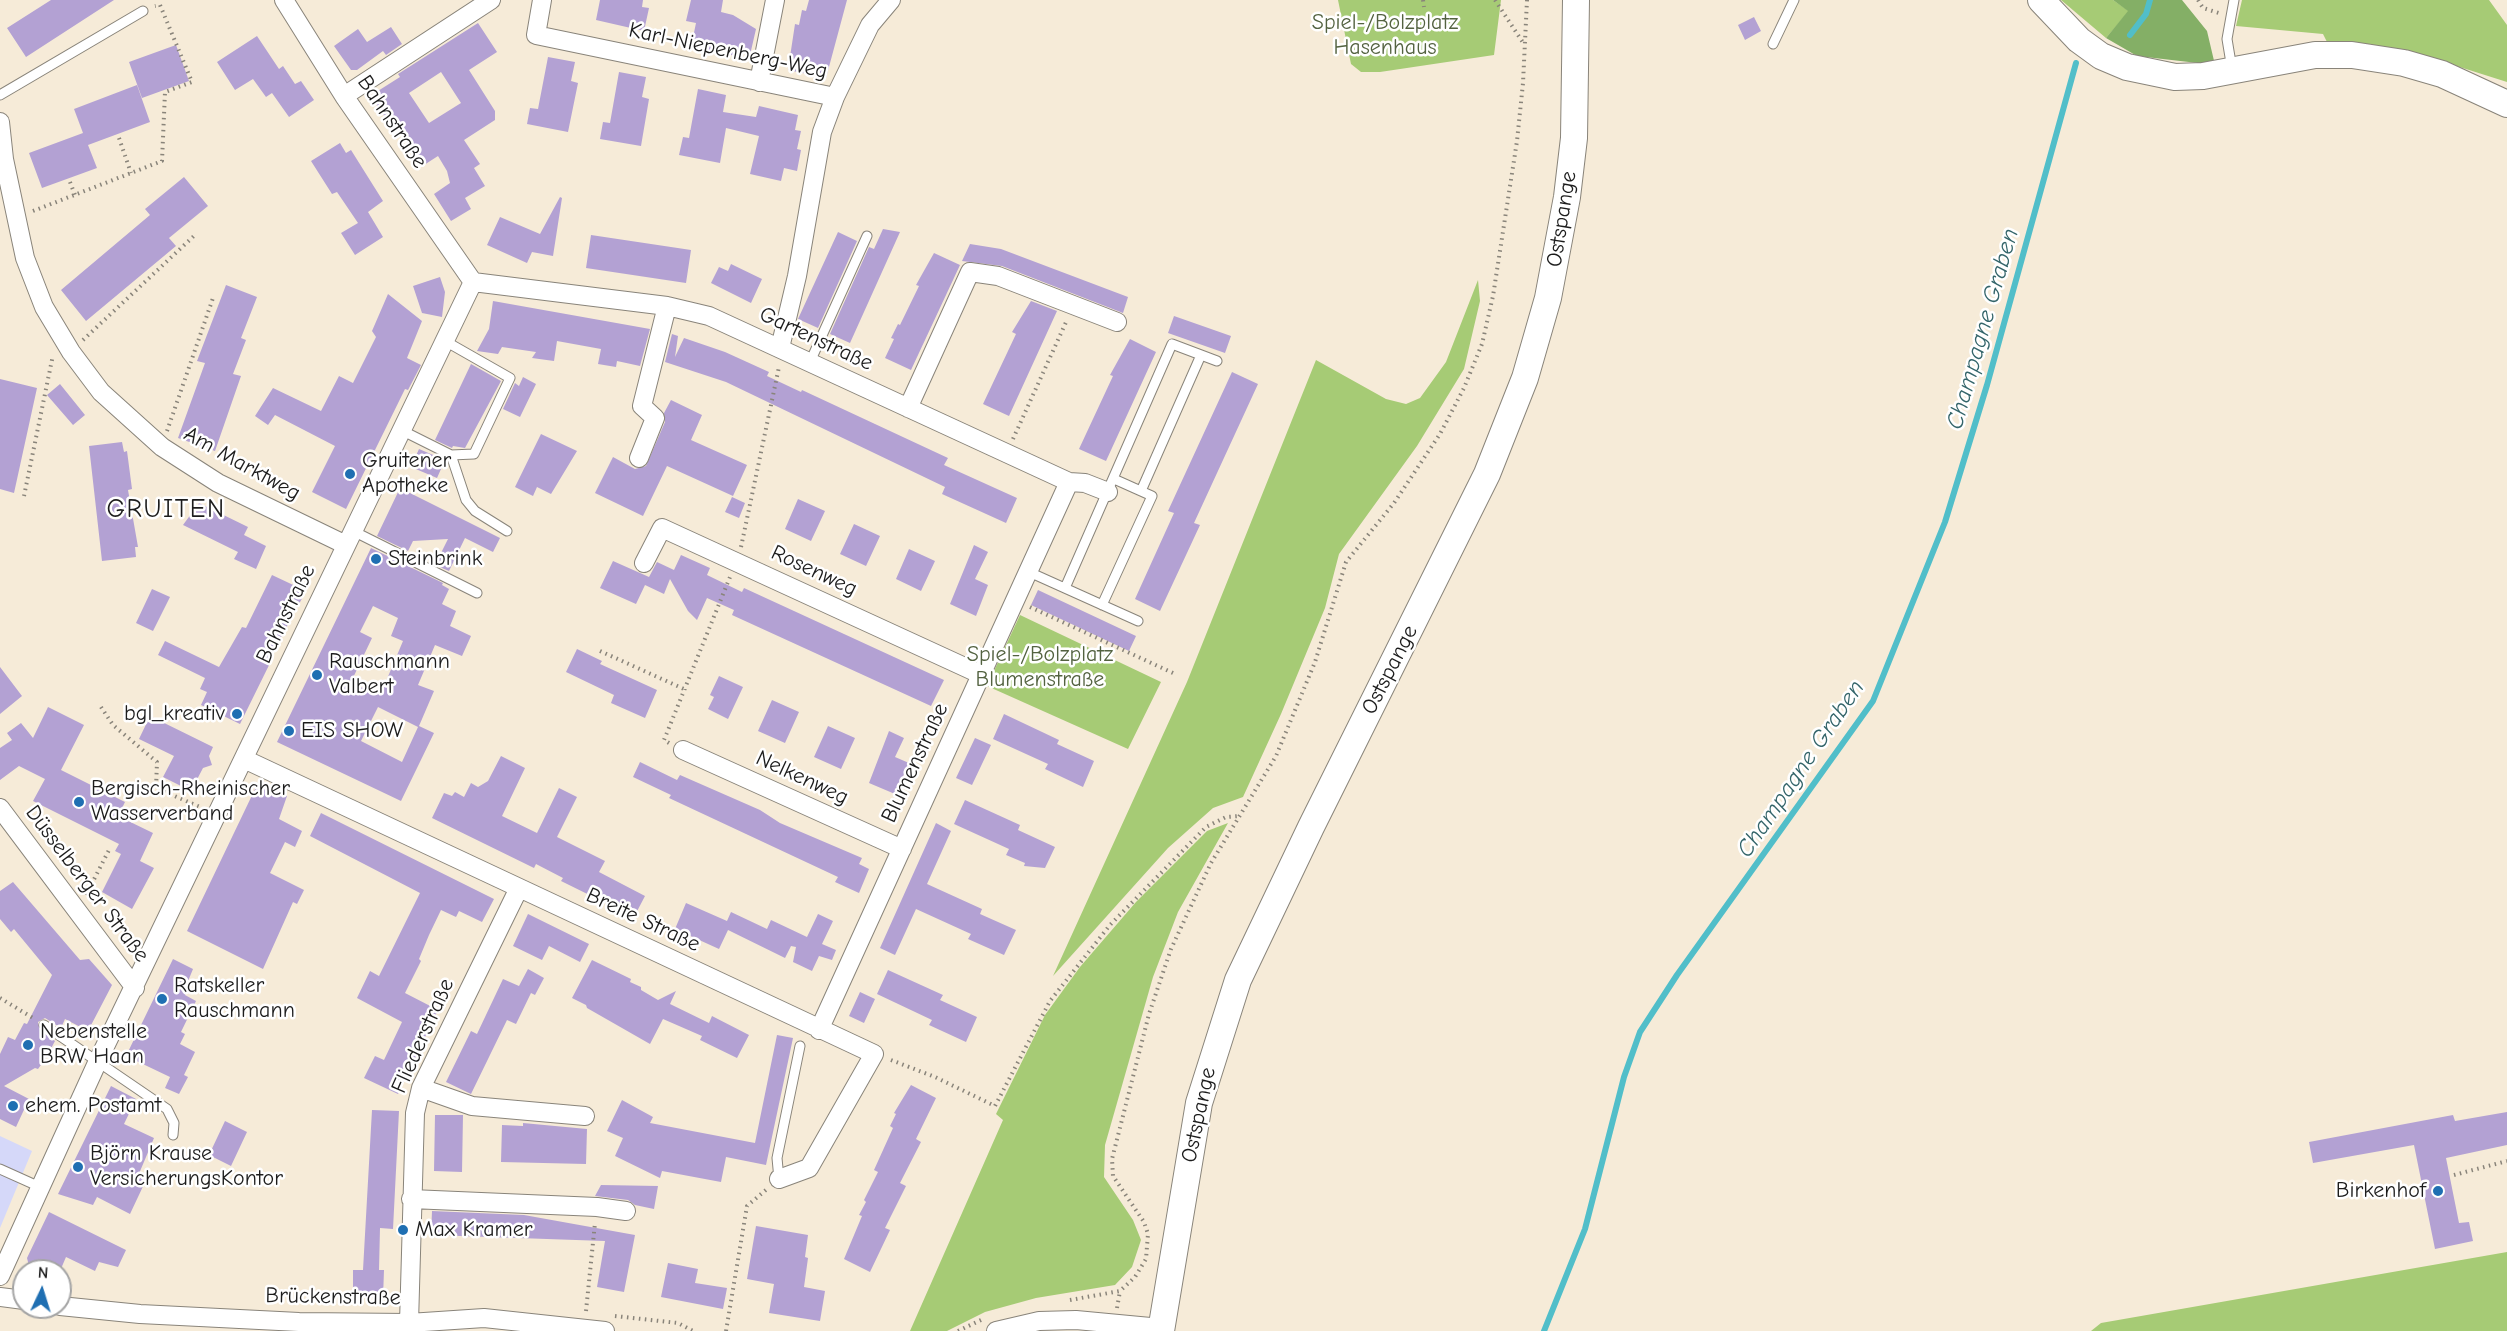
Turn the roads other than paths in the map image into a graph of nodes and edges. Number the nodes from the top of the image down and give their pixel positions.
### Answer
1 (284, 0) edge
2 (491, 0) edge
3 (542, 0) edge
4 (775, 0) edge
5 (891, 0) edge
6 (1576, 0) edge
7 (1794, 0) edge
8 (2041, 0) edge
9 (2234, 0) edge
10 (143, 10) road end
11 (1773, 44) dead end
12 (2233, 71) junction
13 (759, 82) junction
14 (0, 95) edge
15 (344, 96) junction
16 (835, 97) junction
17 (2507, 104) edge
18 (0, 122) edge
19 (2, 160) edge
20 (867, 236) dead end
21 (473, 282) junction
22 (667, 306) junction
23 (1117, 322) dead end
24 (445, 341) junction
25 (780, 348) junction
26 (1201, 354) junction
27 (1217, 360) dead end
28 (810, 362) junction
29 (908, 408) junction
30 (401, 430) junction
31 (451, 455) junction
32 (639, 458) dead end
33 (1069, 482) junction
34 (1111, 485) junction
35 (1141, 491) junction
36 (507, 531) dead end
37 (349, 538) junction
38 (644, 563) dead end
39 (1029, 572) junction
40 (1065, 588) junction
41 (477, 593) dead end
42 (1102, 605) junction
43 (1138, 621) dead end
44 (982, 675) junction
45 (683, 750) dead end
46 (244, 759) junction
47 (0, 808) edge
48 (902, 849) junction
49 (519, 888) junction
50 (135, 988) junction
51 (44, 1025) road end
52 (819, 1030) junction
53 (800, 1046) dead end
54 (97, 1063) junction
55 (421, 1088) junction
56 (585, 1116) dead end
57 (173, 1135) dead end
58 (0, 1169) edge
59 (779, 1179) joint
60 (40, 1187) junction
61 (411, 1199) junction
62 (626, 1211) dead end
63 (0, 1276) edge
64 (72, 1307) edge
65 (409, 1323) junction
66 (551, 1328) edge
67 (1161, 1329) edge
68 (605, 1331) edge
69 (996, 1331) edge

1 - 15 street, Bahnstraße
2 - 15 street
3 - 13 street, Karl-Niepenberg-Weg
4 - 13 street
5 - 16 street
6 - 67 main road, Ostspange
7 - 11 lane
8 - 12 main road
9 - 12 lane
10 - 14 lane
12 - 17 main road
13 - 16 street, Karl-Niepenberg-Weg
15 - 21 street, Bahnstraße
16 - 25 street, Karl-Niepenberg-Weg
18 - 19 street, Am Marktweg
19 - 37 street, Am Marktweg
20 - 28 lane
21 - 22 street, Gartenstraße
21 - 24 street, Bahnstraße
22 - 25 street, Gartenstraße
22 - 32 street
23 - 29 street
24 - 30 street, Bahnstraße
24 - 31 lane
25 - 28 street, Gartenstraße
26 - 27 lane
26 - 34 lane
26 - 35 lane
28 - 29 street, Gartenstraße
29 - 33 street, Gartenstraße
30 - 31 lane
30 - 37 street, Bahnstraße
31 - 36 lane
33 - 34 street, Gartenstraße
33 - 39 street, Blumenstraße
34 - 35 lane, Gartenstraße
34 - 40 lane
35 - 42 lane, Gartenstraße
37 - 41 lane
37 - 46 street, Bahnstraße
38 - 44 street, Rosenweg
39 - 40 lane
39 - 44 street, Blumenstraße
40 - 42 lane
42 - 43 lane
44 - 48 street, Blumenstraße
45 - 48 street, Nelkenweg
46 - 49 street, Breite Straße
46 - 50 street, Bahnstraße
47 - 50 street, Düsselberger Straße
48 - 52 street, Blumenstraße
49 - 52 street, Breite Straße
49 - 55 street, Fliederstraße
50 - 54 street, Bahnstraße
51 - 54 lane
52 - 59 street, Breite Straße
53 - 59 lane
54 - 57 lane
54 - 60 street, Bahnstraße
55 - 56 street
55 - 61 street, Fliederstraße
58 - 60 lane
60 - 63 street, Bahnstraße
61 - 62 street
61 - 65 street, Fliederstraße
64 - 65 street, Brückenstraße
65 - 66 street, Brückenstraße
66 - 68 street, Brückenstraße
67 - 69 street

